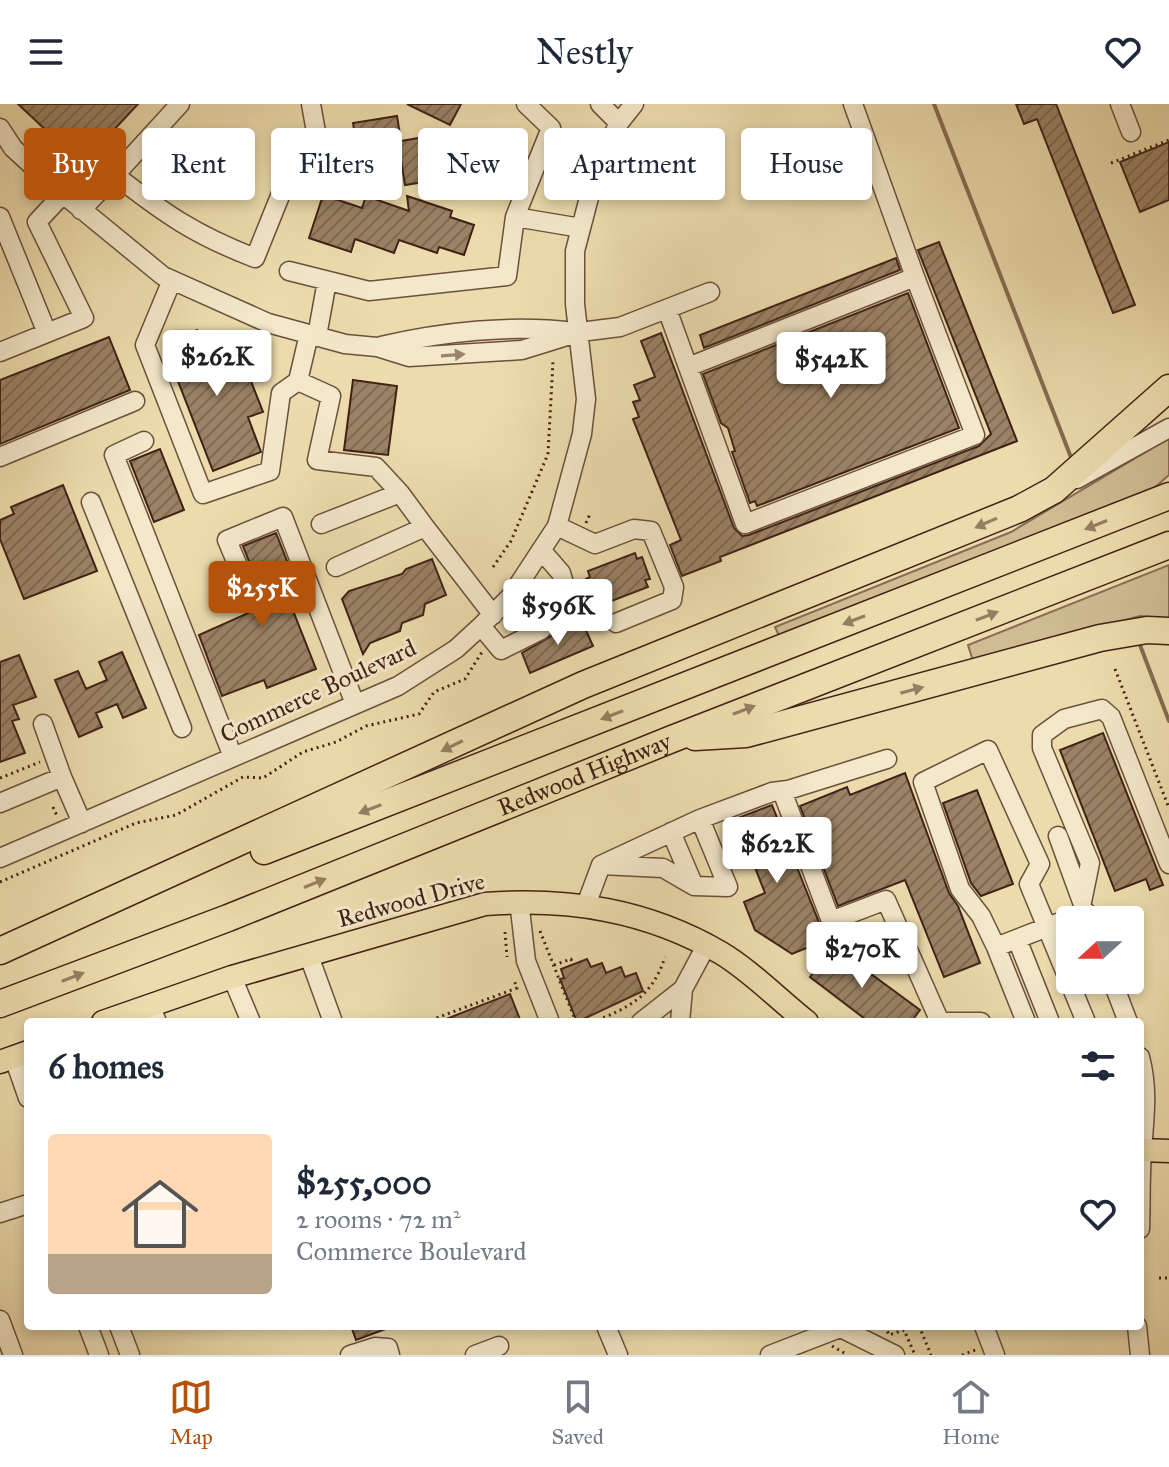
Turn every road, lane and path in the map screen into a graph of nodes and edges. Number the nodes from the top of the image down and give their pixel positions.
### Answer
1 (180, 104) edge
2 (311, 104) edge
3 (526, 104) edge
4 (600, 104) edge
5 (634, 104) edge
6 (853, 104) edge
7 (1120, 104) edge
8 (619, 123) junction
9 (0, 128) edge
10 (1131, 132) dead end
11 (1169, 140) edge
12 (6, 146) edge
13 (24, 161) edge
14 (126, 163) edge
15 (1111, 163) dead end
16 (126, 184) edge
17 (57, 200) edge
18 (70, 200) edge
19 (91, 200) edge
20 (81, 210) junction
21 (0, 217) edge
22 (515, 217) junction
23 (581, 228) junction
24 (289, 271) dead end
25 (915, 277) junction
26 (172, 280) junction
27 (327, 281) junction
28 (710, 292) dead end
29 (667, 309) junction
30 (580, 332) junction
31 (47, 333) junction
32 (313, 335) junction
33 (0, 352) edge
34 (553, 361) dead end
35 (688, 367) junction
36 (298, 381) junction
37 (1169, 388) edge
38 (135, 401) dead end
39 (1169, 428) edge
40 (144, 441) dead end
41 (0, 457) edge
42 (1054, 490) junction
43 (400, 493) junction
44 (1169, 496) edge
45 (91, 502) dead end
46 (321, 524) dead end
47 (557, 526) junction
48 (425, 527) junction
49 (1169, 545) edge
50 (541, 550) junction
51 (336, 567) dead end
52 (493, 567) dead end
53 (251, 597) dead end
54 (487, 620) junction
55 (616, 623) dead end
56 (1169, 631) edge
57 (1115, 669) dead end
58 (355, 704) junction
59 (43, 724) dead end
60 (182, 728) dead end
61 (672, 739) junction
62 (55, 757) junction
63 (233, 757) junction
64 (887, 759) dead end
65 (62, 777) junction
66 (0, 778) edge
67 (782, 791) junction
68 (0, 803) edge
69 (53, 807) dead end
70 (1169, 808) edge
71 (57, 816) dead end
72 (700, 819) junction
73 (82, 823) junction
74 (671, 832) junction
75 (1058, 836) dead end
76 (0, 858) edge
77 (1169, 864) edge
78 (601, 865) junction
79 (694, 886) junction
80 (519, 901) junction
81 (586, 905) junction
82 (1084, 906) edge
83 (1086, 906) edge
84 (1056, 924) edge
85 (1048, 927) junction
86 (540, 931) dead end
87 (505, 932) dead end
88 (1017, 939) junction
89 (706, 946) junction
90 (996, 947) junction
91 (0, 953) edge
92 (309, 956) junction
93 (507, 957) dead end
94 (665, 957) dead end
95 (573, 964) dead end
96 (554, 965) junction
97 (232, 977) junction
98 (514, 980) dead end
99 (683, 989) junction
100 (1117, 994) edge
101 (0, 1004) edge
102 (153, 1014) edge
103 (128, 1018) edge
104 (249, 1018) edge
105 (332, 1018) edge
106 (436, 1018) edge
107 (548, 1018) edge
108 (574, 1018) edge
109 (602, 1018) edge
110 (646, 1018) edge
111 (680, 1018) edge
112 (802, 1018) edge
113 (940, 1018) edge
114 (1024, 1018) edge
115 (1048, 1018) edge
116 (1084, 1018) edge
117 (1126, 1018) edge
118 (14, 1057) edge
119 (1144, 1071) edge
120 (24, 1086) edge
121 (1144, 1134) edge
122 (1144, 1150) edge
123 (1169, 1151) edge
124 (24, 1205) edge
125 (0, 1213) edge
126 (1159, 1278) dead end
127 (1169, 1278) edge
128 (0, 1320) edge
129 (90, 1330) edge
130 (121, 1330) edge
131 (608, 1330) edge
132 (835, 1330) edge
133 (849, 1330) edge
134 (887, 1330) edge
135 (904, 1330) edge
136 (904, 1330) edge
137 (921, 1330) edge
138 (985, 1330) edge
139 (1137, 1330) edge
140 (499, 1346) dead end
141 (383, 1351) edge
142 (988, 1351) edge
143 (13, 1355) edge
144 (99, 1355) edge
145 (130, 1355) edge
146 (350, 1355) edge
147 (475, 1355) edge
148 (618, 1355) edge
149 (770, 1355) edge
150 (895, 1355) edge
151 (915, 1355) edge
152 (931, 1355) edge
153 (962, 1355) edge
154 (1140, 1355) edge

1 - 14 street
2 - 16 street
3 - 22 street
4 - 8 street
5 - 8 street, Commerce Boulevard
6 - 25 street
7 - 10 street
8 - 23 street, Commerce Boulevard
9 - 12 street
11 - 15 path
12 - 13 street
17 - 31 street
18 - 20 street
19 - 20 street
20 - 26 street
21 - 31 street
22 - 23 street
22 - 27 street
23 - 30 street, Commerce Boulevard
24 - 27 street
25 - 35 street
25 - 35 street
26 - 32 street
26 - 36 street
27 - 32 street
28 - 29 street
29 - 30 street
29 - 35 street
30 - 32 street
30 - 47 street, Commerce Boulevard
31 - 33 street
32 - 36 street
34 - 52 path
36 - 43 street
37 - 42 highway
38 - 41 street
39 - 42 street
40 - 63 street
42 -> 91 highway
43 - 46 street
43 - 48 street
44 -> 91 highway, Redwood Highway
45 - 60 street
47 - 50 street, Commerce Boulevard
47 - 55 street
48 - 51 street
48 - 54 street
61 -> 49 highway, Redwood Highway
50 - 54 street, Commerce Boulevard
50 - 54 street
53 - 58 street
54 - 58 street, Commerce Boulevard
61 -> 56 highway
57 - 70 path
58 - 63 street, Commerce Boulevard
59 - 62 street
101 -> 61 highway, Redwood Highway
62 - 65 street
62 - 66 path
63 - 73 street, Commerce Boulevard
64 - 67 street
65 - 68 street
65 - 73 street
67 - 72 street
67 - 113 street
69 - 71 path
72 - 74 street
72 - 79 street
73 - 76 street, Commerce Boulevard
74 - 78 street
74 - 79 street
75 - 82 street
77 - 83 street
78 - 79 street
78 - 81 street
80 - 81 main road, Redwood Drive
80 - 92 main road, Redwood Drive
80 - 107 street
81 - 89 main road, Redwood Drive
84 - 85 street
85 - 88 street
85 - 90 street
85 - 116 street
86 - 96 path
87 - 93 path
88 - 90 street
88 - 115 street
89 - 99 street
89 - 112 main road, Redwood Drive
90 - 114 street
92 - 97 main road, Redwood Drive
92 - 105 street
94 - 109 path
95 - 96 path
96 - 108 path
97 - 102 main road, Redwood Drive
97 - 104 street
98 - 106 path
99 - 110 street
99 - 111 street
100 - 117 street
102 - 103 main road, Redwood Drive
118 - 120 street
119 - 121 street
122 - 123 main road
124 - 125 street
126 - 127 path
128 - 143 street
129 - 144 street
130 - 145 street
131 - 148 street
132 - 149 street
133 - 150 street
134 - 135 path
136 - 151 path
137 - 152 path
138 - 142 street
139 - 154 street
140 - 147 street
141 - 146 street
142 - 153 path

